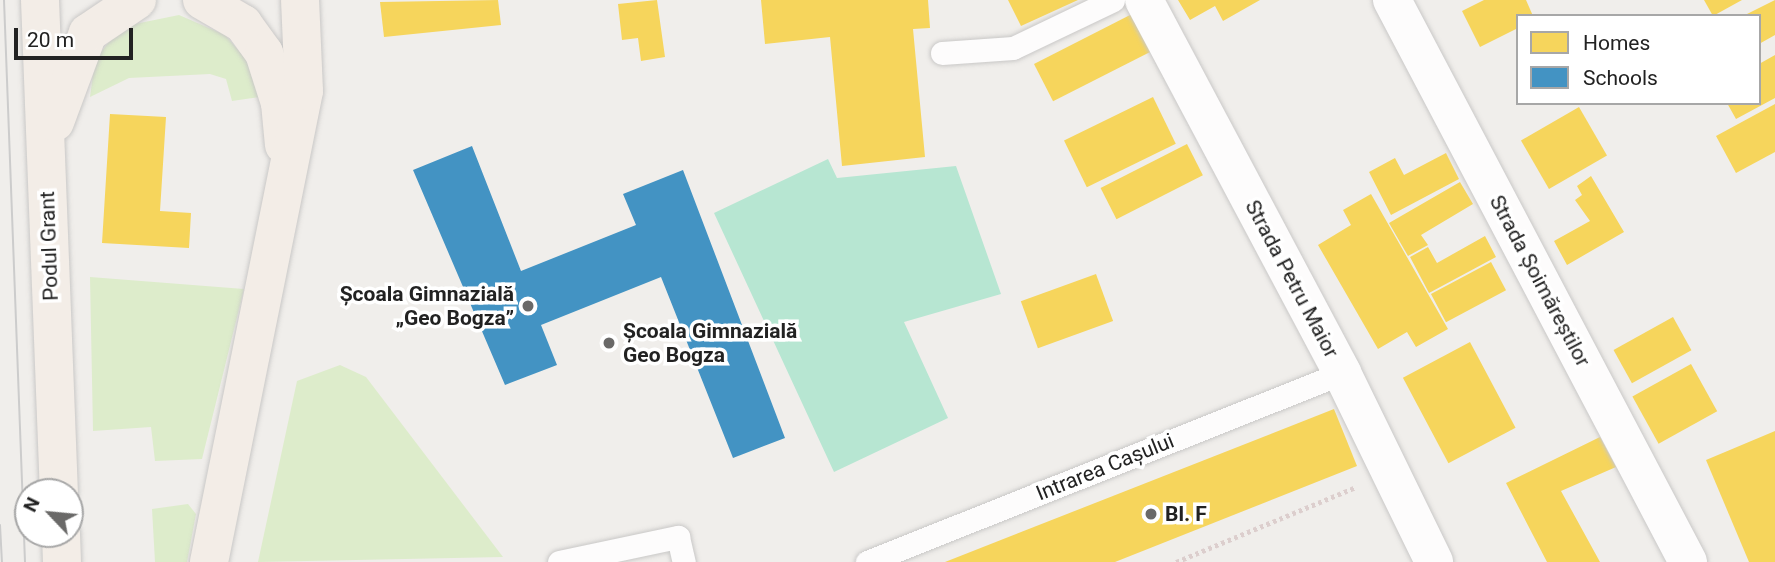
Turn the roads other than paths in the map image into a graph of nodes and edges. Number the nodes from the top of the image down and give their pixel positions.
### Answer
1 (40, 0) edge
2 (137, 0) edge
3 (202, 0) edge
4 (300, 0) edge
5 (1113, 0) edge
6 (1144, 0) edge
7 (1392, 0) edge
8 (942, 53) dead end
9 (45, 158) junction
10 (287, 182) junction
11 (1342, 373) junction
12 (59, 478) edge
13 (209, 562) edge
14 (559, 562) edge
15 (684, 562) edge
16 (867, 562) edge
17 (1434, 562) edge
18 (1688, 562) edge

1 - 9 main road, Podul Grant
2 - 9 main road
3 - 10 main road
4 - 10 main road
5 - 8 lane
6 - 11 street, Strada Petru Maior
7 - 18 street, Strada Șoimăreștilor
9 - 12 main road, Podul Grant
10 - 13 main road
11 - 16 lane, Intrarea Cașului
11 - 17 street, Strada Petru Maior
14 - 15 lane

